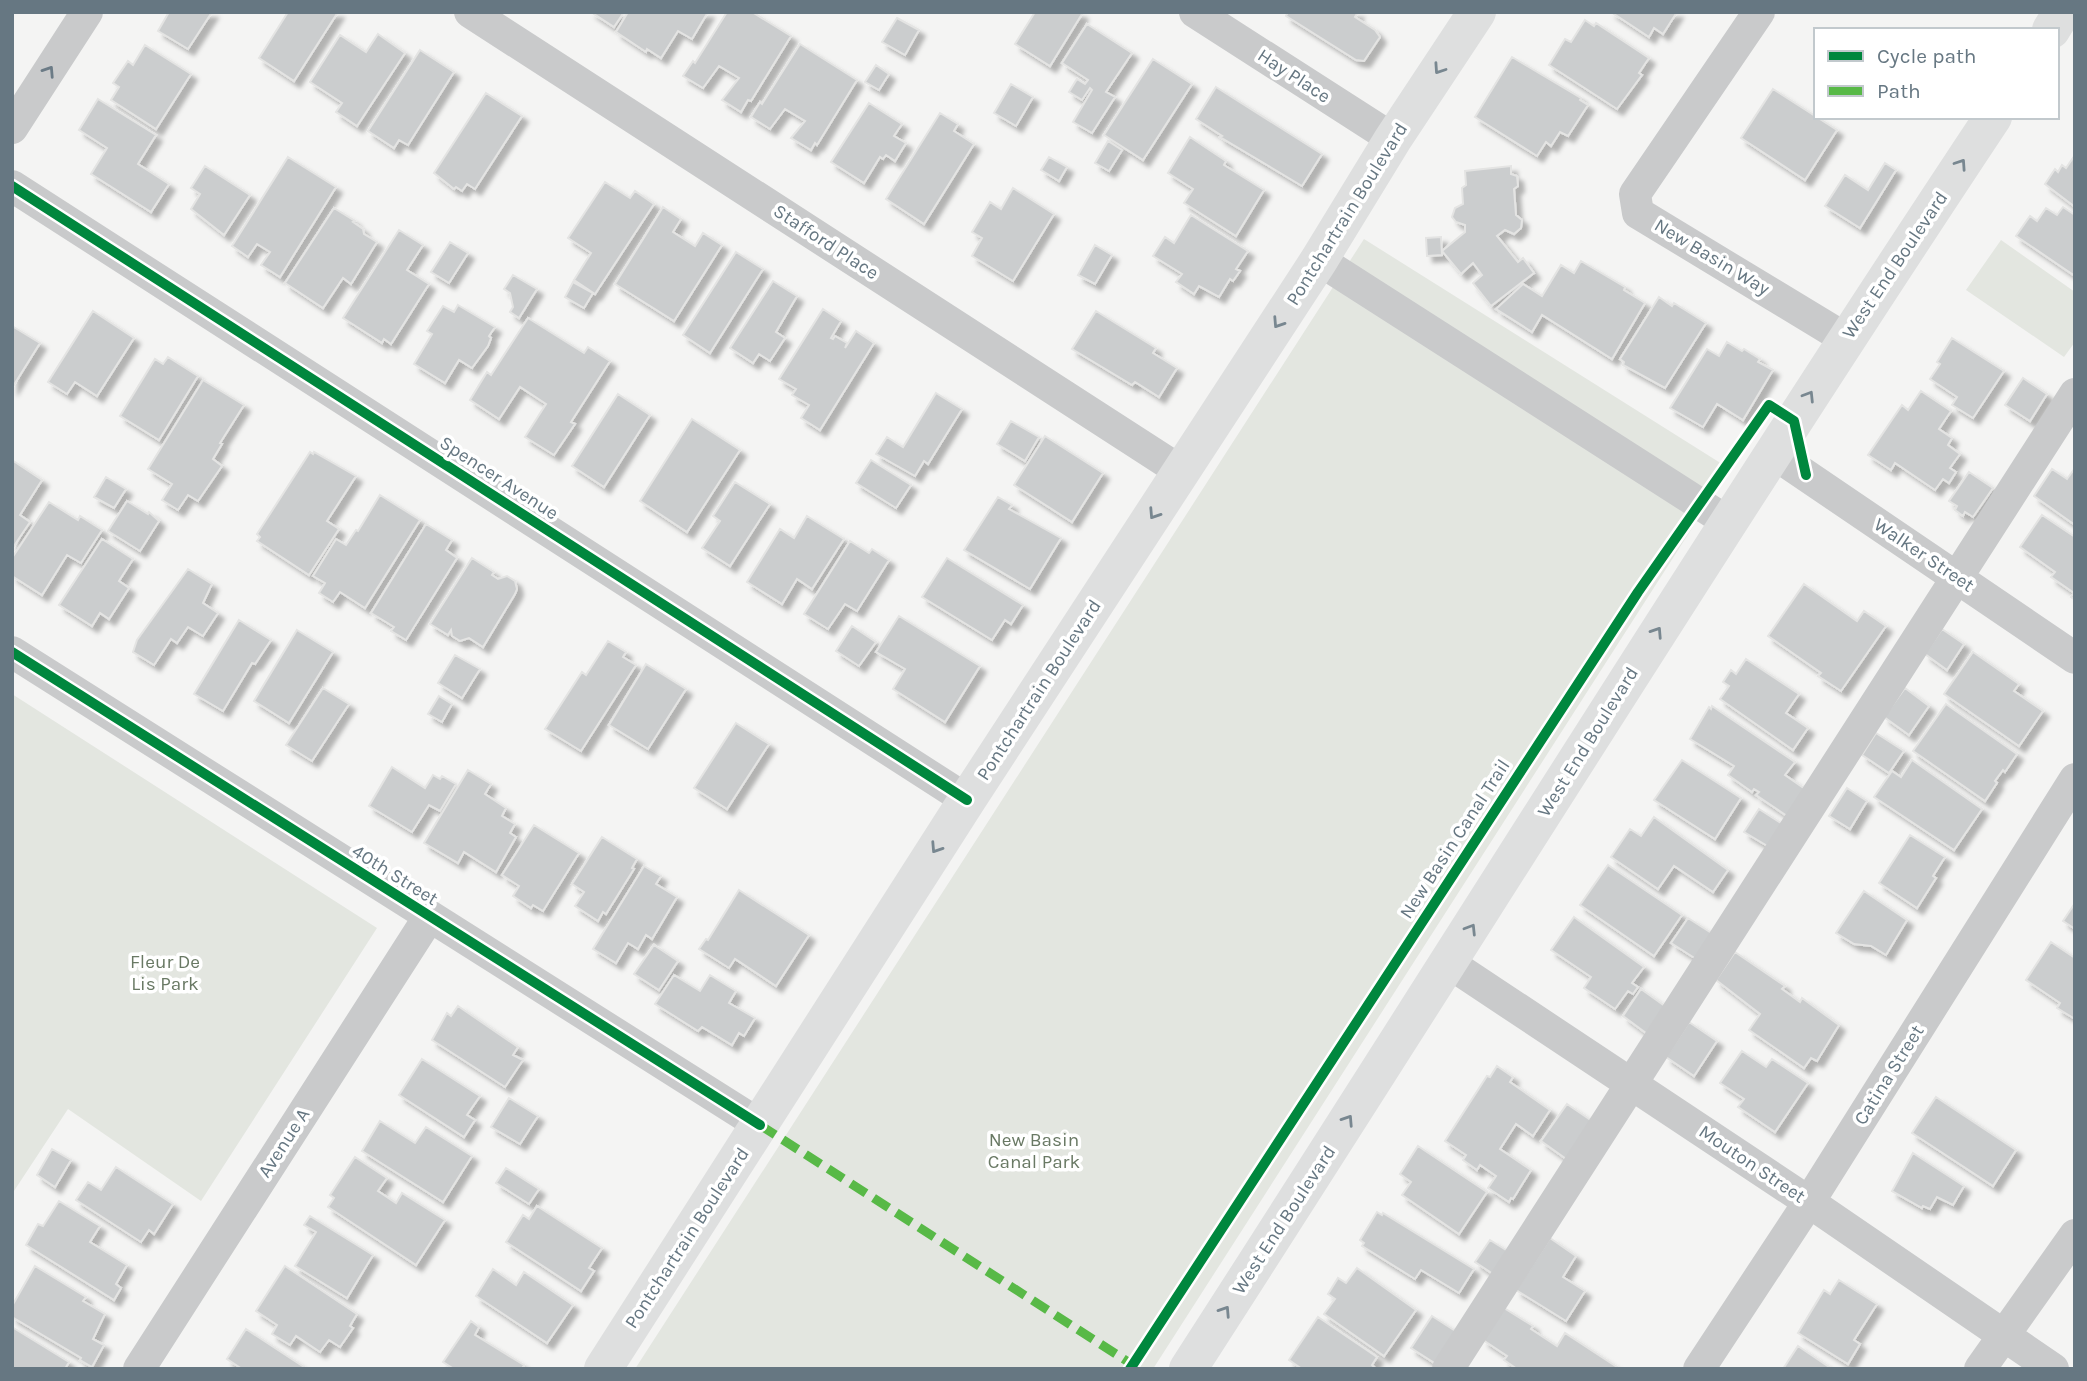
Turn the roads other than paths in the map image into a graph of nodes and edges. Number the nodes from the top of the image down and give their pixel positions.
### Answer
1 (87, 12) edge
2 (470, 12) edge
3 (1195, 12) edge
4 (1477, 12) edge
5 (1759, 12) edge
6 (2062, 12) edge
7 (1231, 22) edge
8 (2051, 28) edge
9 (1992, 119) edge
10 (12, 128) edge
11 (1393, 139) junction
12 (12, 186) edge
13 (1319, 260) junction
14 (1846, 339) junction
15 (2075, 394) edge
16 (1773, 453) junction
17 (1182, 472) junction
18 (1728, 522) junction
19 (1956, 576) junction
20 (12, 652) edge
21 (2075, 658) edge
22 (2075, 779) edge
23 (967, 800) junction
24 (429, 917) junction
25 (1449, 963) junction
26 (1630, 1083) junction
27 (760, 1125) junction
28 (1809, 1202) junction
29 (2075, 1236) edge
30 (2005, 1334) junction
31 (139, 1369) edge
32 (603, 1369) edge
33 (1188, 1369) edge
34 (1448, 1369) edge
35 (1699, 1369) edge
36 (1980, 1369) edge
37 (2053, 1369) edge

10 -> 1 street
2 - 17 street, Stafford Place
3 - 7 street, Hay Place
4 -> 11 main road, Pontchartrain Boulevard
5 - 14 street, New Basin Way
6 - 8 main road
7 - 11 street, Hay Place
14 -> 9 main road, West End Boulevard
11 - 13 main road, Pontchartrain Boulevard
12 - 23 street, Spencer Avenue
13 -> 17 main road, Pontchartrain Boulevard
13 - 18 street
16 -> 14 main road, West End Boulevard
15 - 19 street
16 - 18 main road, West End Boulevard
16 - 19 street, Walker Street
17 -> 23 main road, Pontchartrain Boulevard
25 -> 18 main road, West End Boulevard
19 - 21 street, Walker Street
19 - 26 street
20 - 24 street, 40th Street
22 - 28 street, Catina Street
23 -> 27 main road, Pontchartrain Boulevard
24 - 27 street, 40th Street
24 - 31 street, Avenue A
25 - 26 street, Mouton Street
33 -> 25 main road, West End Boulevard
26 - 28 street, Mouton Street
26 - 34 street
27 - 32 main road, Pontchartrain Boulevard
28 - 30 street, Mouton Street
28 - 35 street, Catina Street
29 - 30 street
30 - 36 street
30 - 37 street, Mouton Street

